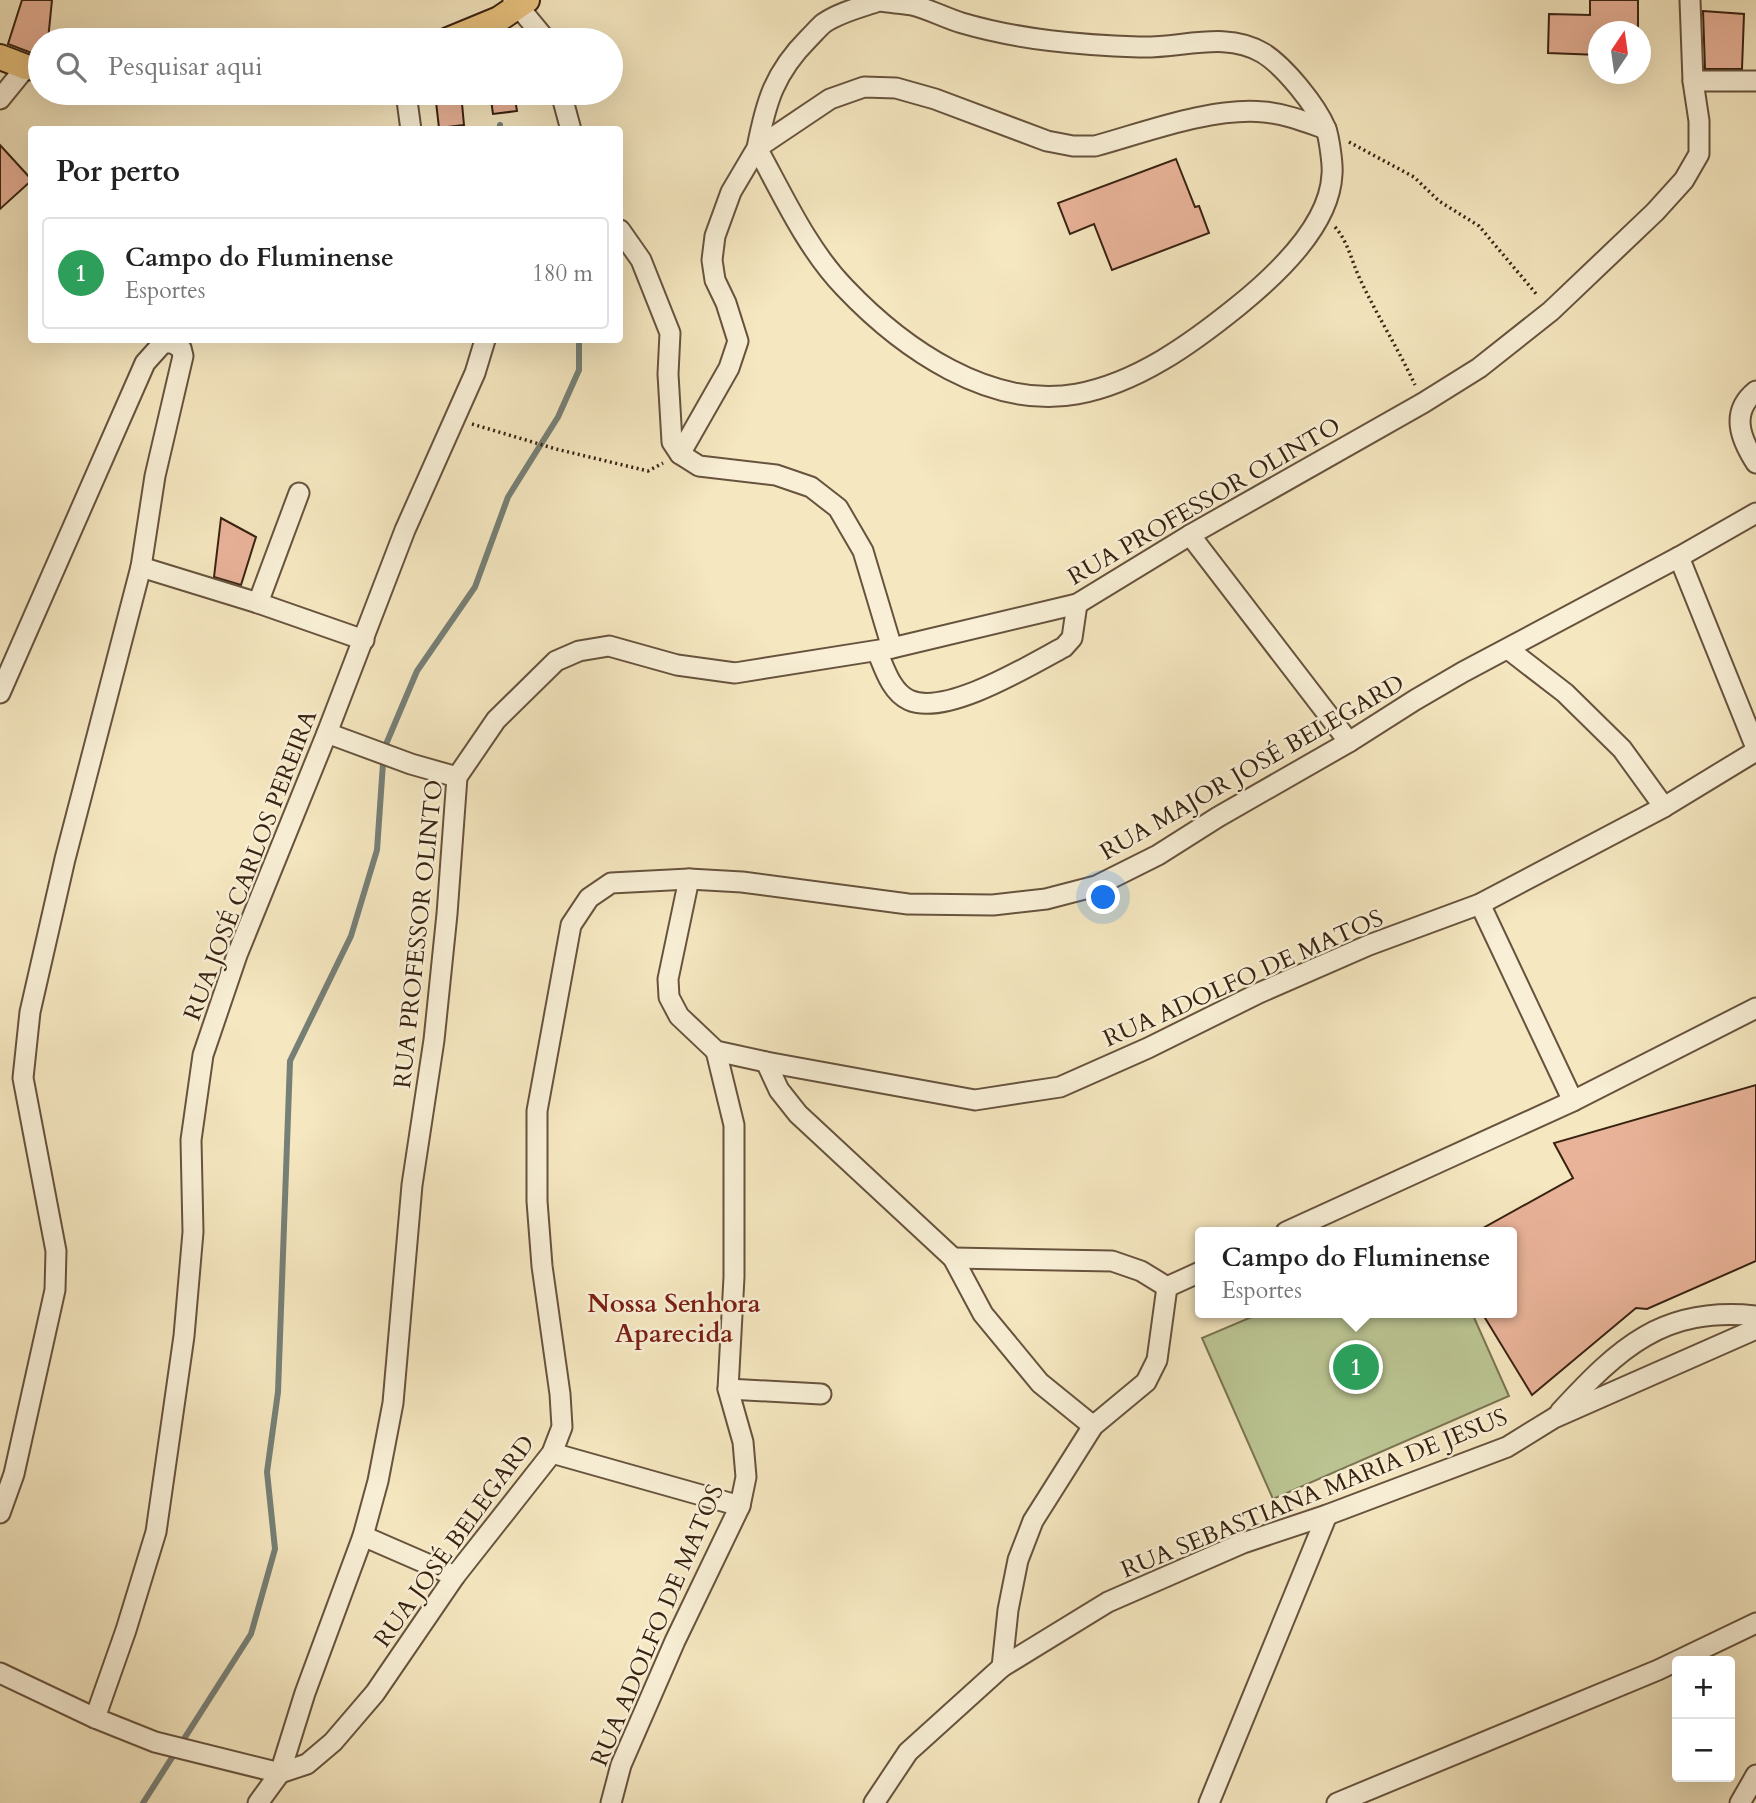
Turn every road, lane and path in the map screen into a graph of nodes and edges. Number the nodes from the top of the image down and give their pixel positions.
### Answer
1 (1690, 0) edge
2 (515, 2) edge
3 (478, 28) edge
4 (536, 28) edge
5 (0, 57) edge
6 (28, 66) edge
7 (28, 73) edge
8 (1693, 81) junction
9 (1756, 81) edge
10 (0, 99) edge
11 (408, 105) edge
12 (564, 105) edge
13 (410, 126) edge
14 (570, 126) edge
15 (1326, 129) junction
16 (757, 148) junction
17 (1322, 211) junction
18 (623, 234) edge
19 (1551, 311) junction
20 (166, 343) edge
21 (171, 343) edge
22 (484, 343) edge
23 (1756, 391) edge
24 (1423, 403) junction
25 (455, 418) junction
26 (680, 454) junction
27 (1756, 463) edge
28 (299, 493) dead end
29 (1756, 513) edge
30 (1190, 535) junction
31 (1679, 557) junction
32 (141, 567) junction
33 (258, 603) junction
34 (1077, 604) junction
35 (364, 640) junction
36 (1508, 649) junction
37 (885, 650) junction
38 (0, 693) edge
39 (327, 733) junction
40 (1349, 742) junction
41 (1756, 750) edge
42 (457, 777) junction
43 (1664, 807) junction
44 (690, 879) junction
45 (1480, 904) junction
46 (1756, 1008) edge
47 (716, 1051) junction
48 (766, 1062) junction
49 (1573, 1101) junction
50 (1297, 1227) edge
51 (953, 1258) junction
52 (1195, 1274) edge
53 (1167, 1287) junction
54 (1756, 1316) edge
55 (1756, 1329) edge
56 (728, 1389) junction
57 (821, 1394) dead end
58 (1554, 1418) junction
59 (1093, 1426) junction
60 (551, 1453) junction
61 (740, 1506) junction
62 (0, 1513) edge
63 (1327, 1516) junction
64 (363, 1536) junction
65 (455, 1576) junction
66 (1756, 1622) edge
67 (1002, 1667) junction
68 (0, 1673) edge
69 (94, 1718) junction
70 (280, 1773) junction
71 (1756, 1775) edge
72 (258, 1803) edge
73 (611, 1803) edge
74 (874, 1803) edge
75 (1209, 1803) edge
76 (1337, 1803) edge
77 (1740, 1803) edge

1 - 8 street, RUA PROFESSOR OLINTO
2 - 3 main road
2 - 4 street
5 - 6 main road
7 - 10 street
8 - 9 street
8 - 19 street, RUA PROFESSOR OLINTO
11 - 13 street
12 - 14 street
15 - 16 street
15 - 16 street
15 - 17 street
15 - 19 path
16 - 17 street
16 - 26 street
17 - 24 path
18 - 26 street
19 - 24 street, RUA PROFESSOR OLINTO
20 - 38 street
21 - 32 street
22 - 25 street, RUA JOSÉ CARLOS PEREIRA
23 - 27 street
24 - 30 street, RUA PROFESSOR OLINTO
25 - 26 path
25 - 35 street, RUA JOSÉ CARLOS PEREIRA
26 - 37 street
28 - 33 street
29 - 31 street, RUA MAJOR JOSÉ BELEGARD
30 - 34 street, RUA PROFESSOR OLINTO
30 - 40 street
31 - 36 street, RUA MAJOR JOSÉ BELEGARD
31 - 41 street
32 - 33 street
32 - 62 street
33 - 35 street
34 - 37 street, RUA PROFESSOR OLINTO
34 - 37 street
35 - 39 street, RUA JOSÉ CARLOS PEREIRA
36 - 40 street, RUA MAJOR JOSÉ BELEGARD
36 - 43 street
37 - 42 street, RUA PROFESSOR OLINTO
39 - 42 street
39 - 69 street, RUA JOSÉ CARLOS PEREIRA
40 - 44 street, RUA MAJOR JOSÉ BELEGARD
41 - 43 street, RUA ADOLFO DE MATOS
42 - 64 street, RUA PROFESSOR OLINTO
43 - 45 street, RUA ADOLFO DE MATOS
44 - 47 street
44 - 60 street, RUA JOSÉ BELEGARD
45 - 48 street, RUA ADOLFO DE MATOS
45 - 49 street
46 - 49 street
47 - 48 street, RUA ADOLFO DE MATOS
47 - 56 street, RUA ADOLFO DE MATOS
48 - 51 street
49 - 50 street
51 - 53 street
51 - 59 street
52 - 53 street
53 - 59 street
54 - 58 street, RUA SEBASTIANA MARIA DE JESUS
55 - 58 street, RUA SEBASTIANA MARIA DE JESUS
56 - 57 street
56 - 61 street, RUA ADOLFO DE MATOS
58 - 63 street, RUA SEBASTIANA MARIA DE JESUS
59 - 67 street
60 - 61 street
60 - 65 street, RUA JOSÉ BELEGARD
61 - 73 street, RUA ADOLFO DE MATOS
63 - 67 street, RUA SEBASTIANA MARIA DE JESUS
63 - 75 street
64 - 65 street
64 - 70 street, RUA PROFESSOR OLINTO
65 - 70 street, RUA JOSÉ BELEGARD
66 - 76 street
67 - 74 street, RUA SEBASTIANA MARIA DE JESUS
68 - 69 street
69 - 70 street
70 - 72 street, RUA PROFESSOR OLINTO
71 - 77 street

